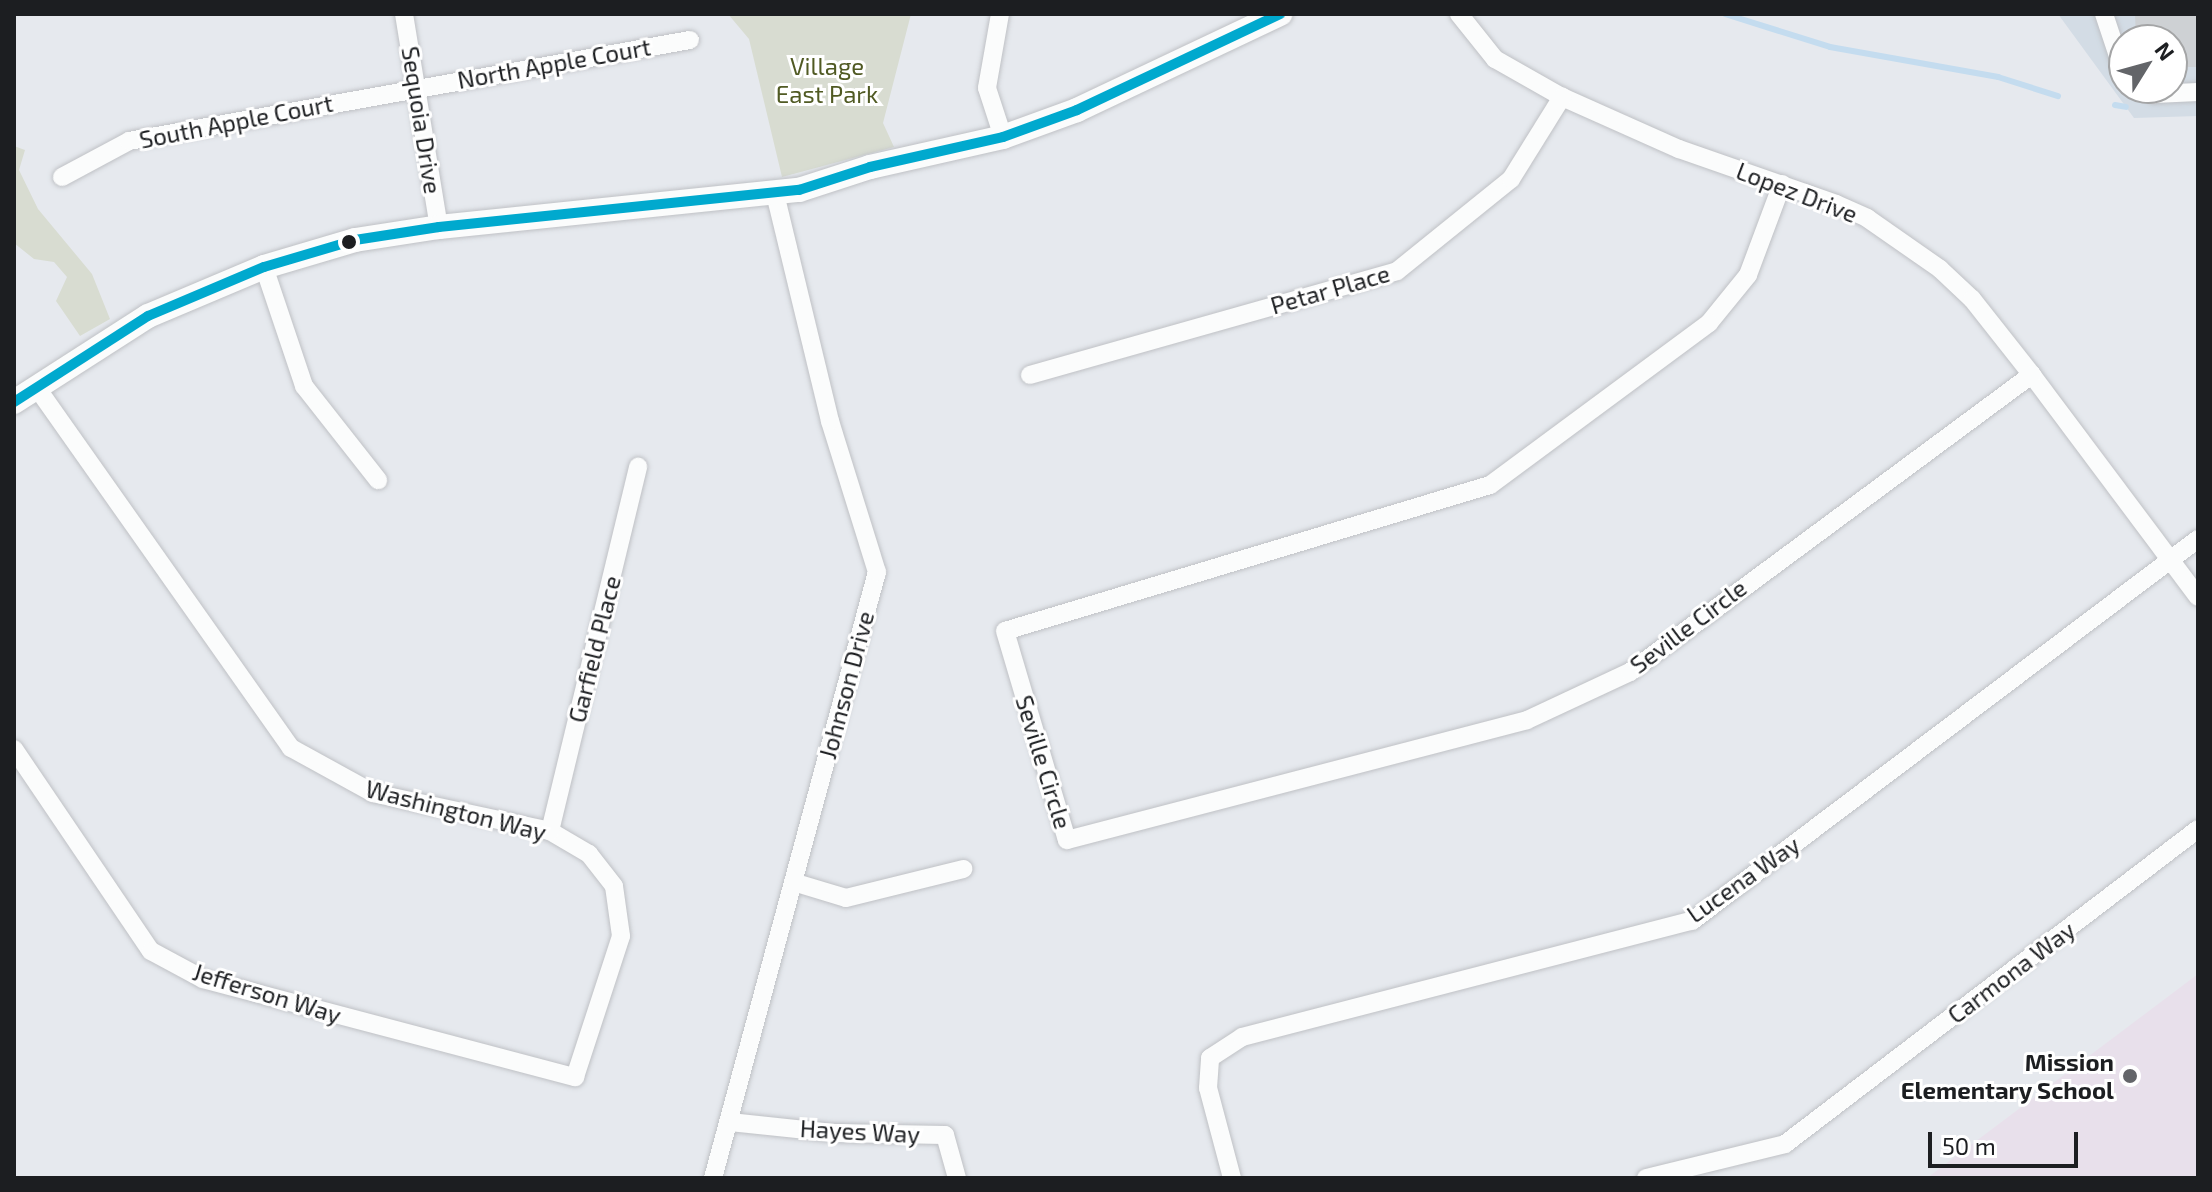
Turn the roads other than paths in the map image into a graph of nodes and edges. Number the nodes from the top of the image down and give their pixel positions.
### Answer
1 (404, 14) edge
2 (1000, 14) edge
3 (1280, 14) edge
4 (1459, 14) edge
5 (690, 40) dead end
6 (418, 87) junction
7 (1562, 97) junction
8 (1003, 137) junction
9 (62, 177) dead end
10 (1782, 184) junction
11 (775, 193) junction
12 (439, 227) junction
13 (264, 267) junction
14 (1030, 375) dead end
15 (2032, 375) junction
16 (36, 386) junction
17 (14, 402) edge
18 (638, 466) dead end
19 (378, 480) dead end
20 (2198, 539) edge
21 (2171, 560) junction
22 (2198, 597) edge
23 (14, 749) edge
24 (2198, 829) edge
25 (550, 831) junction
26 (963, 869) dead end
27 (793, 882) junction
28 (575, 1077) joint
29 (730, 1122) junction
30 (713, 1178) edge
31 (957, 1178) edge
32 (1232, 1178) edge
33 (1646, 1178) edge

1 - 6 street, Sequoia Drive
2 - 8 street
3 - 8 street
4 - 7 street, Lopez Drive
5 - 6 street, North Apple Court
6 - 9 street, South Apple Court
6 - 12 street, Sequoia Drive
7 - 10 street, Lopez Drive
7 - 14 street, Petar Place
8 - 11 street
10 - 15 street, Lopez Drive
10 - 15 street, Seville Circle
11 - 12 street
11 - 27 street, Johnson Drive
12 - 13 street
13 - 16 street
13 - 19 street
15 - 21 street, Lopez Drive
16 - 17 street
16 - 25 street, Washington Way
18 - 25 street, Garfield Place
20 - 21 street, Lucena Way
21 - 22 street, Lopez Drive
21 - 32 street, Lucena Way
23 - 28 street, Jefferson Way
24 - 33 street, Carmona Way
25 - 28 street, Washington Way
26 - 27 street
27 - 29 street, Johnson Drive
29 - 30 street, Johnson Drive
29 - 31 street, Hayes Way

